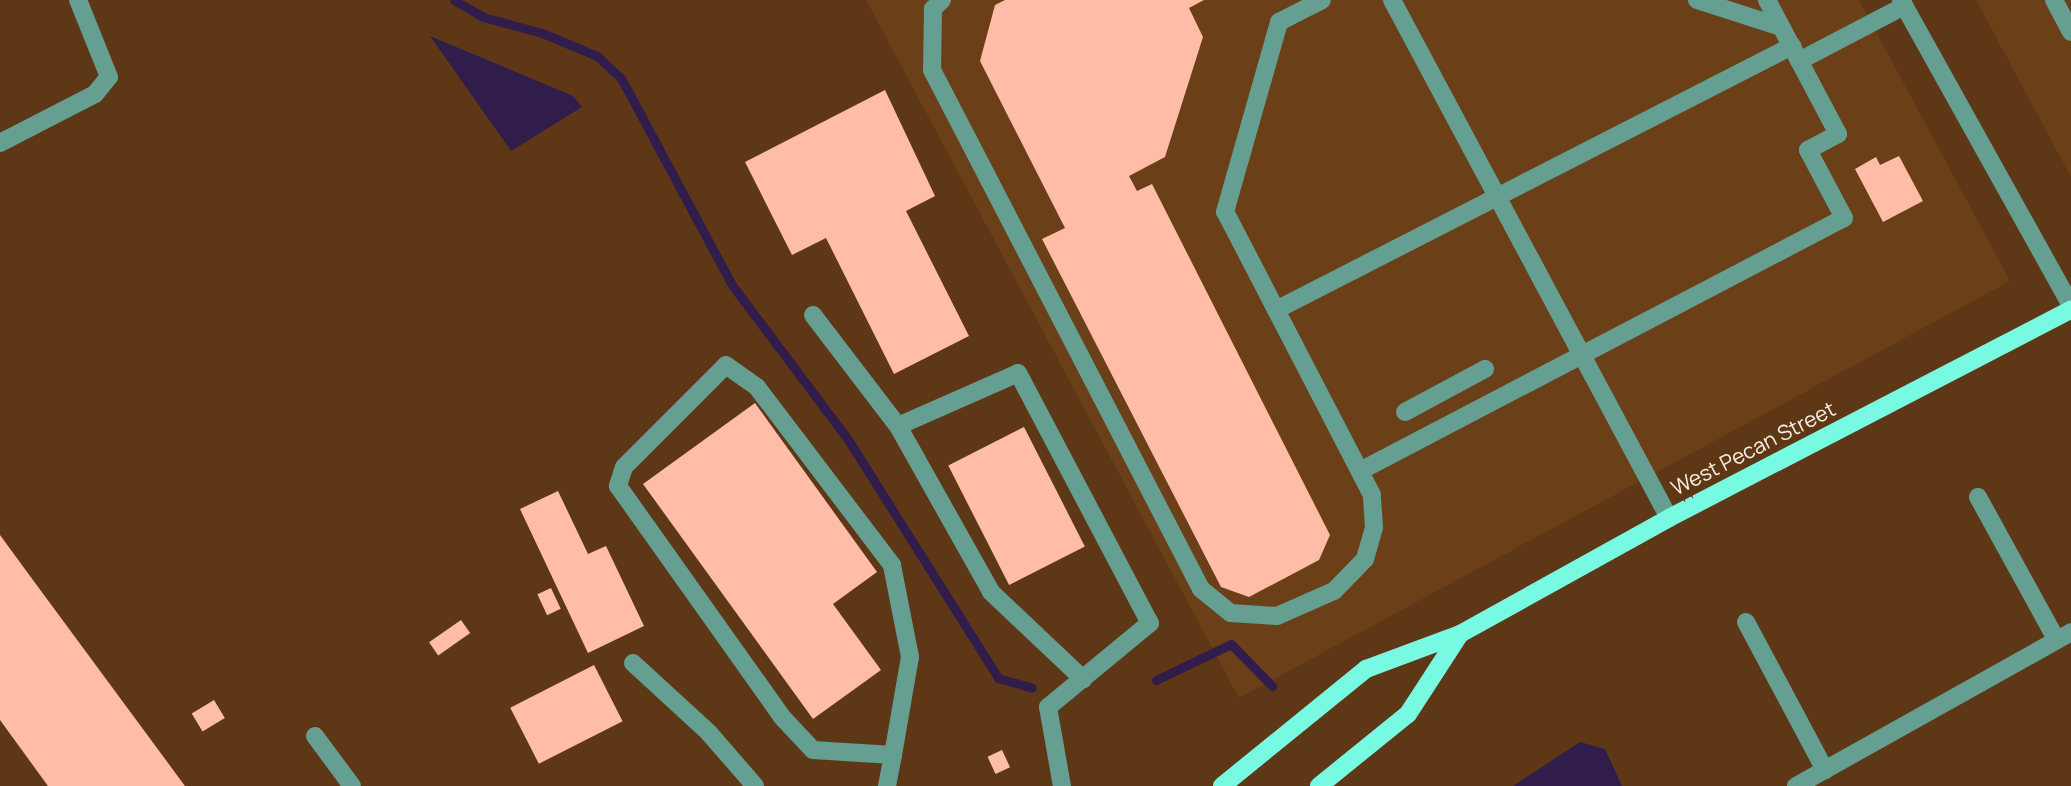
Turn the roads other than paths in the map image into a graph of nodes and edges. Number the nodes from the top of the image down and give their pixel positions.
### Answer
1 (78, 0) edge
2 (942, 0) edge
3 (1322, 0) edge
4 (1392, 0) edge
5 (1697, 0) edge
6 (1767, 0) edge
7 (2054, 0) edge
8 (1903, 3) edge
9 (1781, 27) junction
10 (2071, 32) edge
11 (1795, 53) junction
12 (0, 143) edge
13 (1497, 197) junction
14 (2071, 308) edge
15 (1276, 310) junction
16 (813, 315) dead end
17 (1582, 355) junction
18 (1485, 369) dead end
19 (1405, 412) dead end
20 (898, 426) junction
21 (1360, 471) junction
22 (1978, 497) dead end
23 (1669, 518) junction
24 (1746, 622) dead end
25 (1460, 634) junction
26 (2067, 634) edge
27 (634, 663) dead end
28 (1083, 679) junction
29 (314, 736) dead end
30 (893, 755) junction
31 (1825, 770) junction
32 (352, 786) edge
33 (755, 786) edge
34 (887, 786) edge
35 (1062, 786) edge
36 (1222, 786) edge
37 (1319, 786) edge
38 (1796, 786) edge

1 - 12 street
2 - 21 street
3 - 15 street
4 - 13 street
5 - 9 street
6 - 9 street
7 - 10 street
8 - 11 street
8 - 14 street
9 - 11 street
11 - 13 street
11 - 17 street
13 - 15 street
13 - 17 street
14 - 23 main road, West Pecan Street
15 - 21 street
16 - 20 street
17 - 21 street
17 - 23 street
18 - 19 street
20 - 28 street
20 - 28 street
22 - 26 street
23 - 25 main road, West Pecan Street
24 - 31 street
25 - 36 main road, West Pecan Street
25 - 37 main road, West Pecan Street
26 - 31 street
27 - 33 street
28 - 35 street
29 - 32 street
30 - 30 street
30 - 34 street
31 - 38 street

